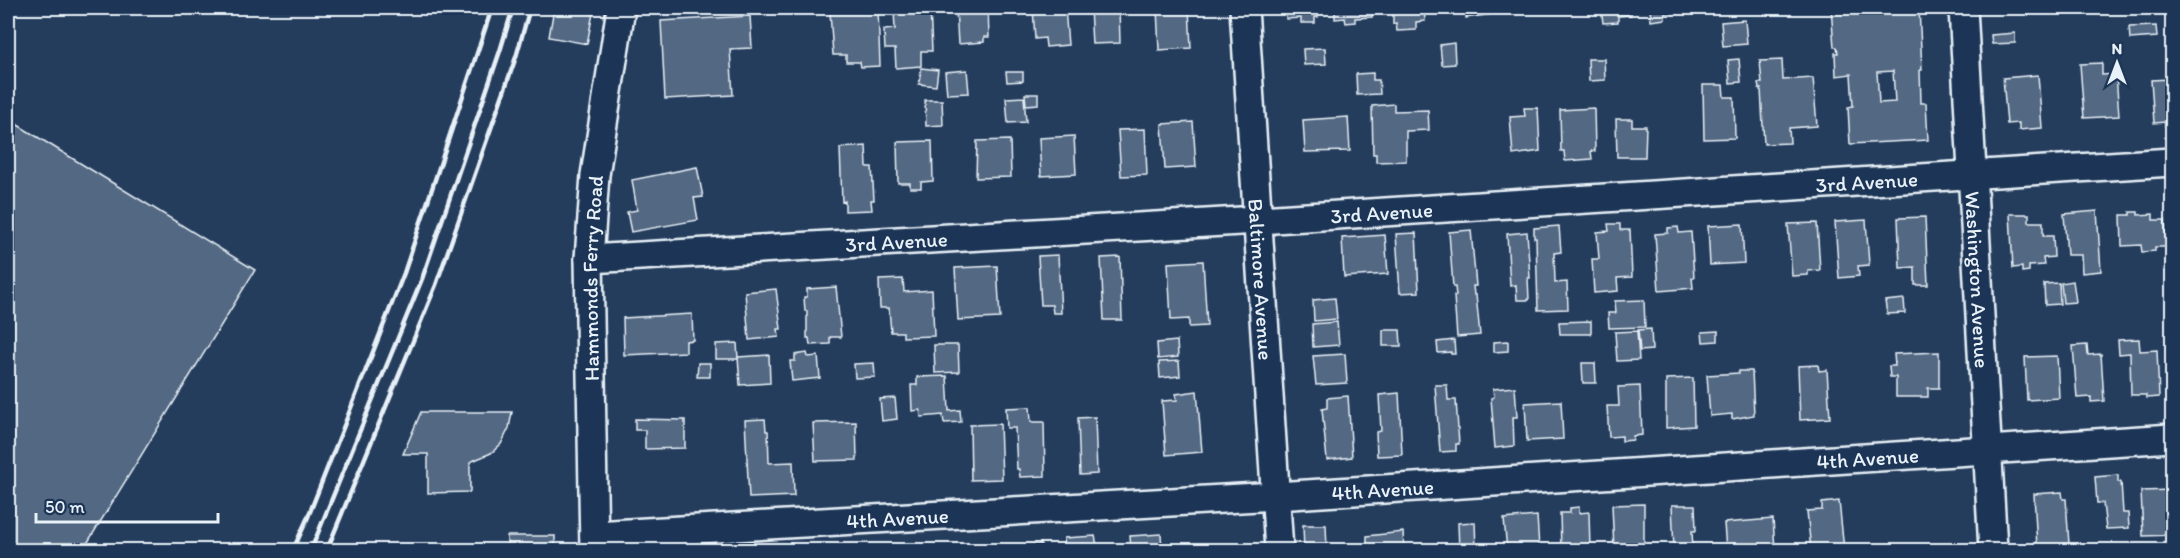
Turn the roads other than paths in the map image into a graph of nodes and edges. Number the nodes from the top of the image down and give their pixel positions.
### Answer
1 (621, 8) edge
2 (1244, 8) edge
3 (1962, 8) edge
4 (2172, 162) edge
5 (1972, 175) junction
6 (1258, 220) junction
7 (589, 259) junction
8 (2172, 438) edge
9 (1988, 449) junction
10 (1276, 496) junction
11 (594, 543) edge
12 (1279, 550) edge
13 (1994, 550) edge

1 - 7 street, Hammonds Ferry Road
2 - 6 street, Baltimore Avenue
3 - 5 street, Washington Avenue
4 - 5 street, 3rd Avenue
5 - 6 street, 3rd Avenue
5 - 9 street, Washington Avenue
6 - 7 street, 3rd Avenue
6 - 10 street, Baltimore Avenue
7 - 11 street, Hammonds Ferry Road
8 - 9 street, 4th Avenue
9 - 10 street, 4th Avenue
9 - 13 street, Washington Avenue
10 - 11 street, 4th Avenue
10 - 12 street, Baltimore Avenue

